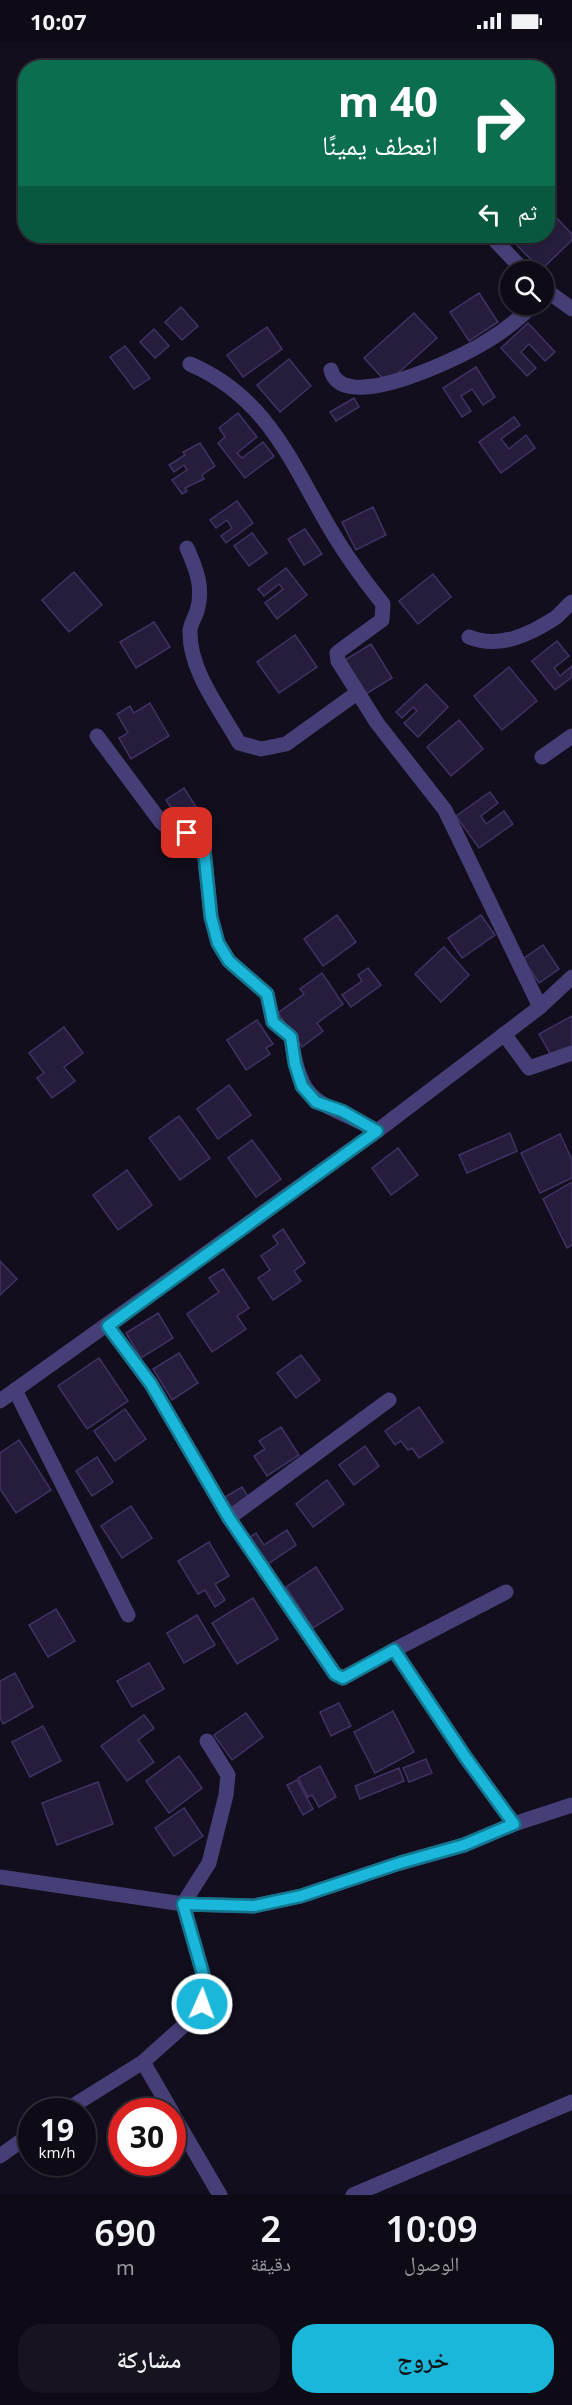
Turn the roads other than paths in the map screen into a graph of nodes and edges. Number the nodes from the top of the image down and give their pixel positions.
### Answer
1 (498, 243) edge
2 (515, 261) edge
3 (554, 298) edge
4 (572, 309) edge
5 (521, 315) edge
6 (190, 364) dead end
7 (331, 370) dead end
8 (187, 548) dead end
9 (572, 602) edge
10 (469, 637) dead end
11 (357, 693) junction
12 (97, 736) dead end
13 (572, 736) edge
14 (542, 757) dead end
15 (572, 977) edge
16 (540, 1007) junction
17 (504, 1034) junction
18 (572, 1053) edge
19 (377, 1131) junction
20 (108, 1326) junction
21 (15, 1390) junction
22 (389, 1400) dead end
23 (0, 1401) edge
24 (229, 1518) junction
25 (506, 1592) dead end
26 (128, 1615) dead end
27 (394, 1650) junction
28 (207, 1741) dead end
29 (572, 1805) edge
30 (514, 1824) junction
31 (0, 1877) edge
32 (183, 1904) junction
33 (143, 2062) junction
34 (85, 2098) edge
35 (163, 2098) edge
36 (572, 2102) edge
37 (186, 2137) edge
38 (18, 2143) edge
39 (0, 2156) edge
40 (220, 2195) edge
41 (353, 2195) edge

1 - 2 street
3 - 4 street
5 - 7 street
6 - 11 street
8 - 11 street
9 - 10 street
11 - 16 street
12 - 19 street
13 - 14 street
15 - 16 street
16 - 17 street
17 - 18 street
17 - 19 street
19 - 20 street
20 - 21 street
20 - 24 street
21 - 23 street
21 - 26 street
22 - 24 street
24 - 27 street
25 - 27 street
27 - 30 street
28 - 32 street
29 - 30 street
30 - 32 street
31 - 32 street
32 - 33 street
33 - 34 street
33 - 35 street
36 - 41 street
37 - 40 street
38 - 39 street

